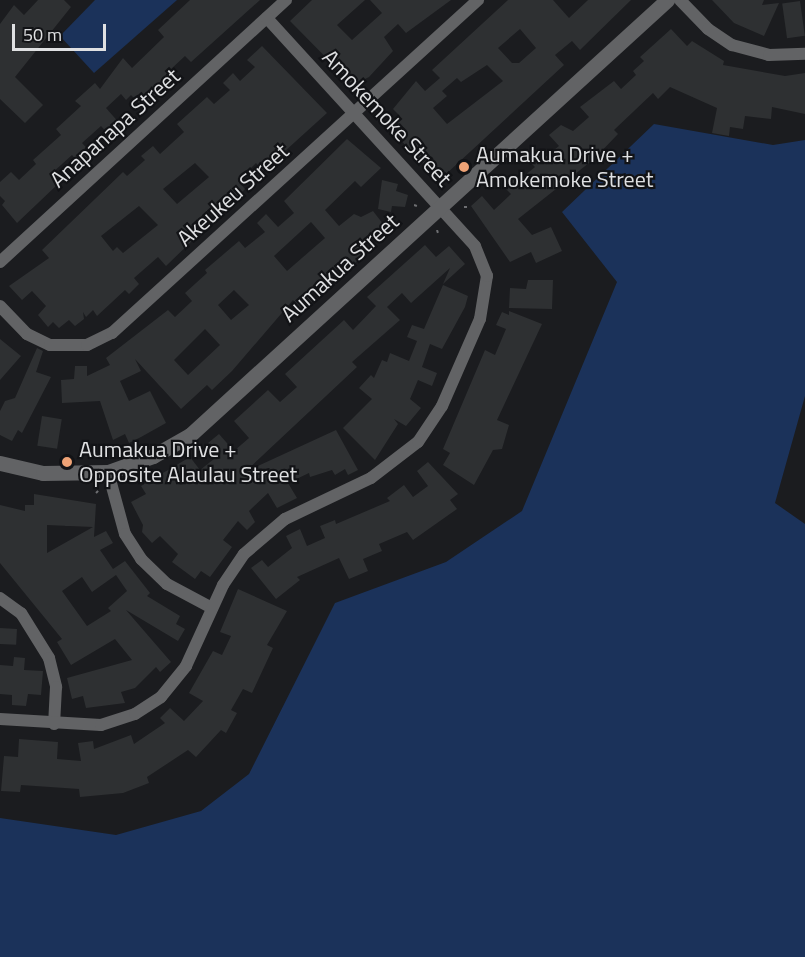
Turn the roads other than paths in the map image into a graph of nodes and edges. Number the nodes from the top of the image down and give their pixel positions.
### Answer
1 (286, 0) edge
2 (478, 0) edge
3 (667, 0) edge
4 (680, 0) edge
5 (267, 18) junction
6 (805, 54) edge
7 (354, 113) junction
8 (440, 207) junction
9 (0, 262) edge
10 (0, 306) edge
11 (0, 463) edge
12 (108, 472) junction
13 (0, 598) edge
14 (212, 608) junction
15 (0, 719) edge
16 (54, 723) junction

1 - 5 street, Anapanapa Street
2 - 7 street, Akeukeu Street
3 - 8 street, Aumakua Street
4 - 6 street
5 - 7 street, Amokemoke Street
5 - 9 street, Anapanapa Street
7 - 8 street, Amokemoke Street
7 - 10 street, Akeukeu Street
8 - 12 street, Aumakua Street
8 - 14 street, Amokemoke Street
11 - 12 street, Aumakua Street
12 - 14 street
13 - 16 street
14 - 16 street, Amokemoke Street
15 - 16 street, Amokemoke Street

